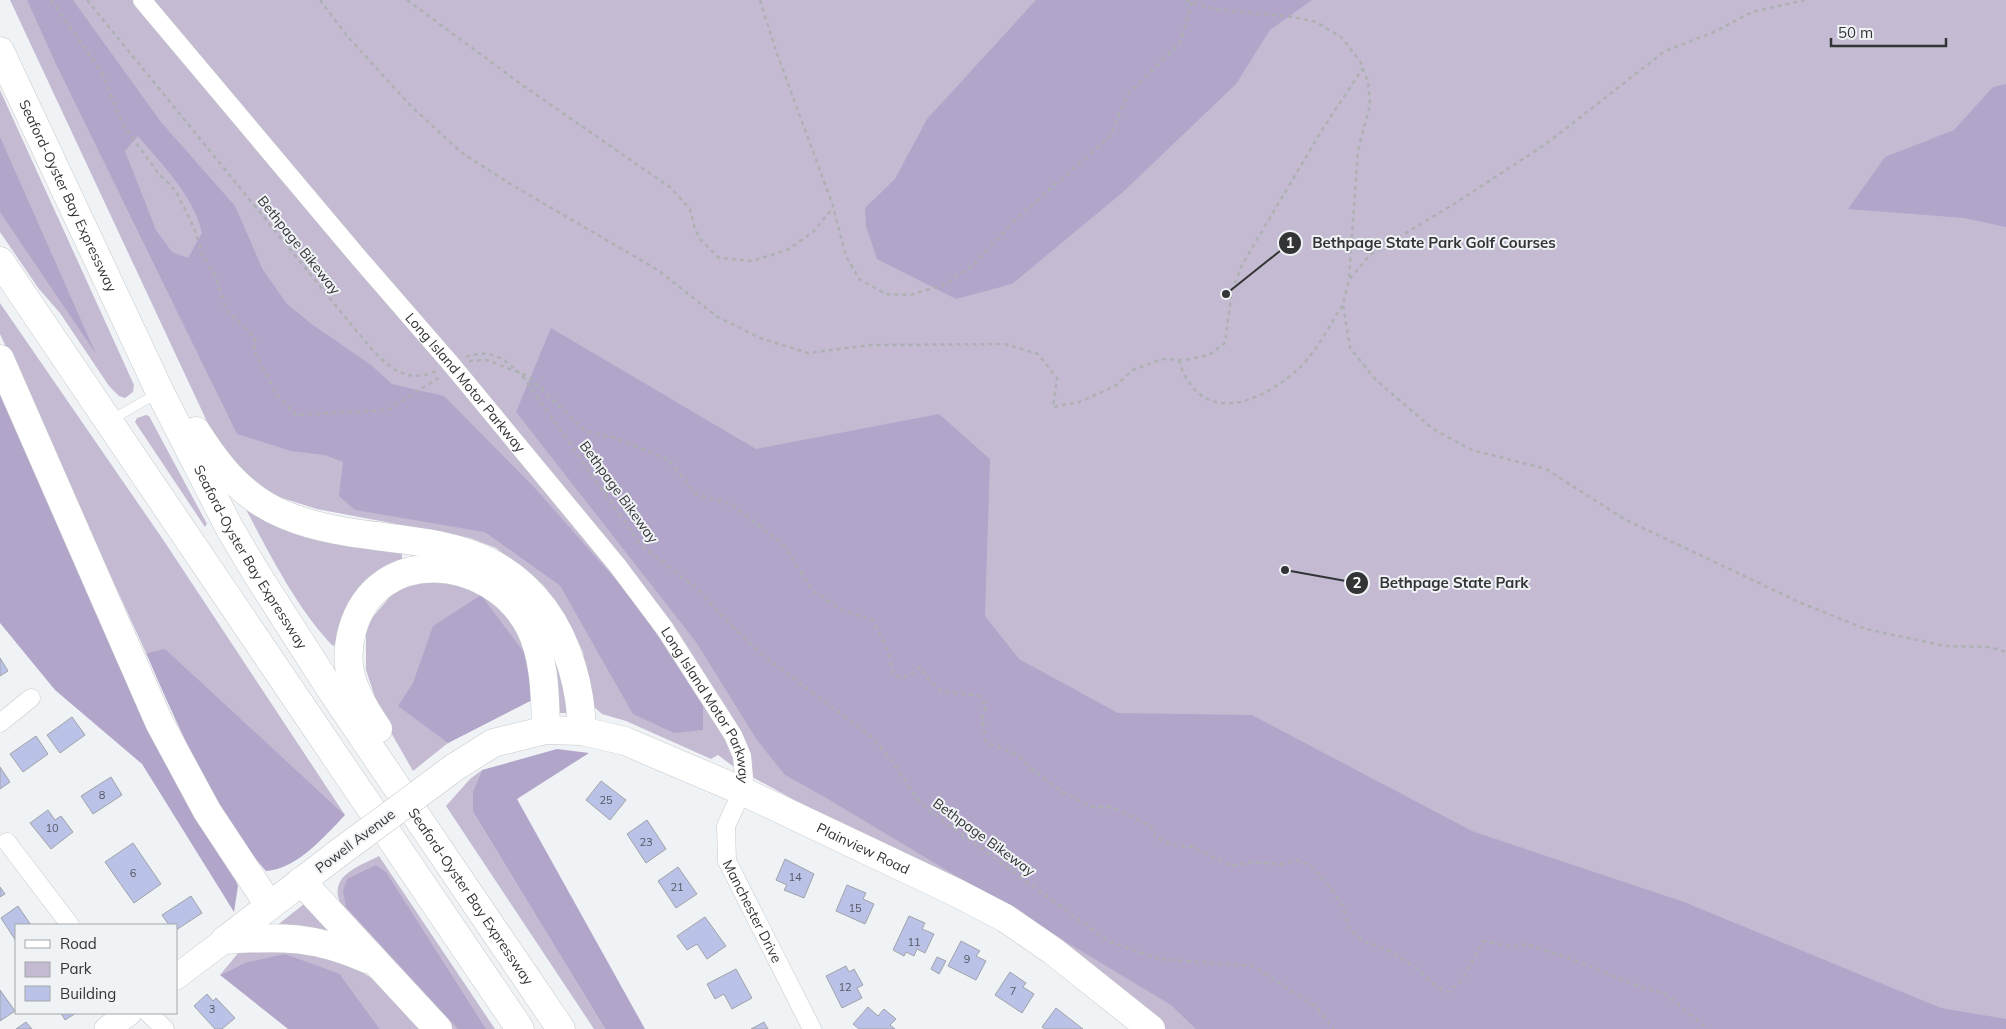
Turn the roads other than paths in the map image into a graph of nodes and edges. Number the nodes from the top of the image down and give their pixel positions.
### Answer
1 (142, 0) edge
2 (0, 50) edge
3 (0, 261) edge
4 (131, 329) junction
5 (0, 359) edge
6 (160, 392) junction
7 (108, 421) junction
8 (31, 698) dead end
9 (0, 723) edge
10 (546, 730) junction
11 (582, 731) junction
12 (742, 791) junction
13 (429, 834) junction
14 (7, 842) dead end
15 (301, 880) junction
16 (269, 905) junction
17 (69, 924) edge
18 (225, 940) junction
19 (374, 962) junction
20 (178, 975) edge
21 (128, 1014) edge
22 (149, 1014) edge
23 (1149, 1028) edge
24 (108, 1029) edge
25 (165, 1029) edge
26 (438, 1029) edge
27 (520, 1029) edge
28 (561, 1029) edge
29 (812, 1029) edge

1 - 12 street, Long Island Motor Parkway
2 - 4 main road, Seaford-Oyster Bay Expressway
3 - 7 main road
4 - 6 main road, Seaford-Oyster Bay Expressway
4 - 11 main road
5 - 16 main road
6 - 7 lane
6 - 13 main road, Seaford-Oyster Bay Expressway
7 - 27 main road
8 - 9 street
10 - 11 main road, Plainview Road
10 - 13 main road
10 - 15 main road, Powell Avenue, bridge
11 - 12 main road, Plainview Road
12 - 23 main road, Plainview Road
12 - 29 street, Manchester Drive
13 - 28 main road, Seaford-Oyster Bay Expressway
14 - 17 street
15 - 16 main road, Powell Avenue
15 - 19 main road
16 - 18 main road, Powell Avenue
18 - 19 main road
18 - 20 main road, Powell Avenue
19 - 26 main road
21 - 24 main road
22 - 25 street

